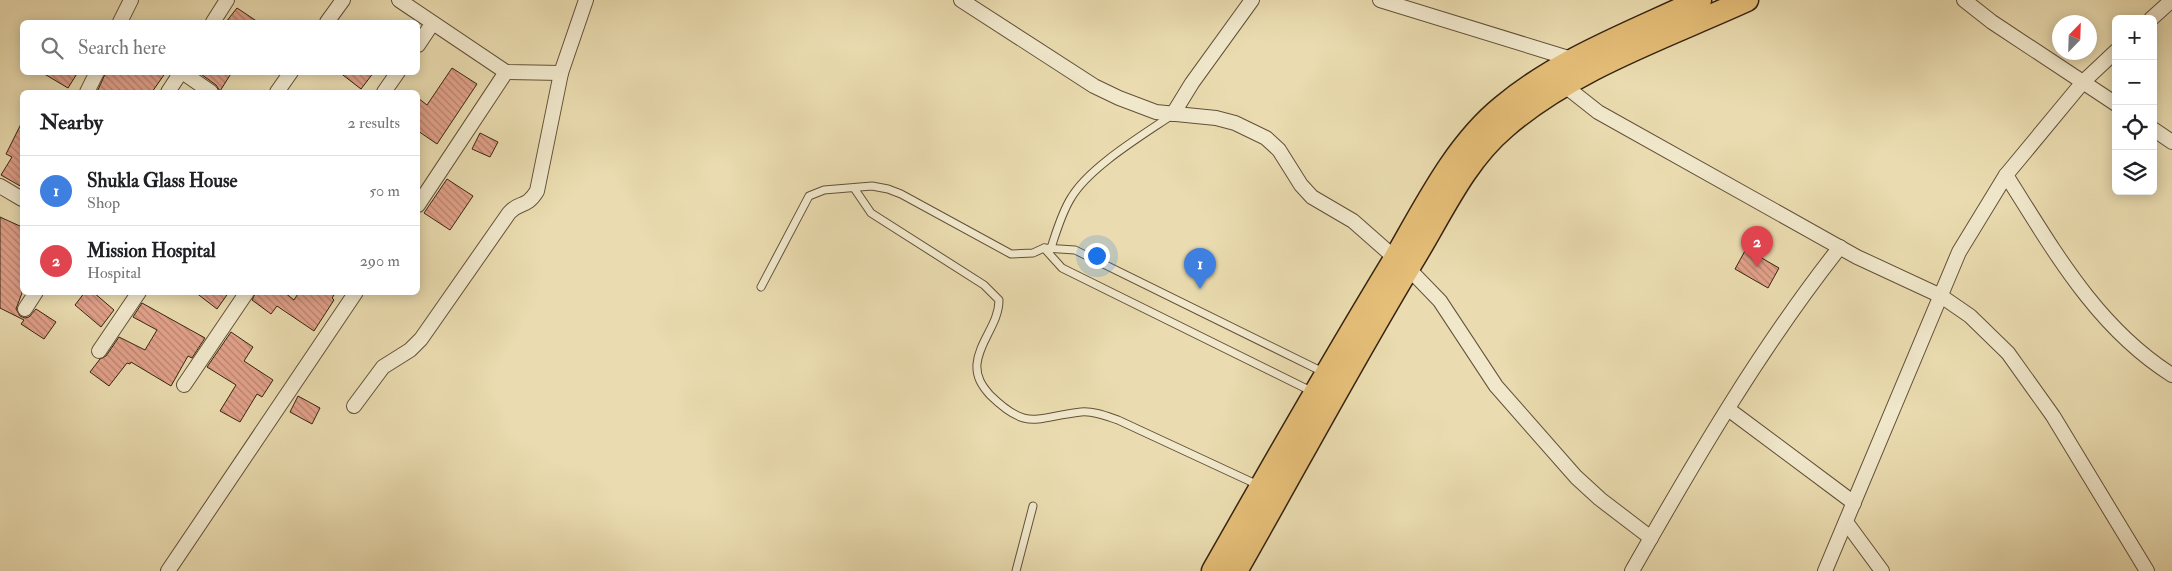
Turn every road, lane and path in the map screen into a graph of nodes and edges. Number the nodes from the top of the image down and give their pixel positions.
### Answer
1 (131, 0) edge
2 (227, 0) edge
3 (343, 0) edge
4 (399, 0) edge
5 (586, 0) edge
6 (961, 0) edge
7 (1252, 0) edge
8 (1380, 0) edge
9 (1700, 0) edge
10 (1747, 0) edge
11 (1964, 0) edge
12 (2172, 0) edge
13 (2155, 15) edge
14 (121, 20) edge
15 (214, 20) edge
16 (328, 20) edge
17 (432, 24) junction
18 (420, 42) edge
19 (2112, 56) edge
20 (1582, 66) junction
21 (506, 72) junction
22 (561, 73) junction
23 (96, 75) edge
24 (180, 75) edge
25 (186, 75) edge
26 (289, 75) edge
27 (396, 75) edge
28 (1557, 78) junction
29 (2083, 82) junction
30 (88, 90) edge
31 (169, 90) edge
32 (208, 90) edge
33 (278, 90) edge
34 (385, 90) edge
35 (2112, 101) edge
36 (1173, 114) junction
37 (2157, 132) edge
38 (2172, 142) edge
39 (2006, 175) junction
40 (0, 186) edge
41 (854, 188) junction
42 (20, 198) edge
43 (420, 202) edge
44 (1840, 248) junction
45 (1048, 250) junction
46 (1402, 263) junction
47 (761, 287) dead end
48 (34, 295) edge
49 (137, 295) edge
50 (245, 295) edge
51 (354, 295) edge
52 (1941, 296) junction
53 (25, 309) dead end
54 (99, 351) dead end
55 (2172, 375) edge
56 (184, 385) dead end
57 (1328, 387) junction
58 (354, 406) dead end
59 (1728, 409) junction
60 (1270, 491) junction
61 (1854, 503) junction
62 (1033, 506) dead end
63 (1846, 522) junction
64 (1651, 538) junction
65 (168, 571) edge
66 (1016, 571) edge
67 (1213, 571) edge
68 (1236, 571) edge
69 (1632, 571) edge
70 (1825, 571) edge
71 (1882, 571) edge
72 (2147, 571) edge

1 - 14 street
2 - 15 street
3 - 16 street
4 - 17 street
5 - 22 street
6 - 36 street
7 - 36 street
8 - 20 street
9 - 20 main road
10 - 20 main road
11 - 29 street
12 - 13 street
17 - 18 street
17 - 21 street
19 - 29 street
20 - 28 main road
21 - 22 street
21 - 43 street
22 - 58 street
23 - 30 street
24 - 31 street
25 - 32 street
26 - 33 street
27 - 34 street
28 - 44 street
28 - 46 main road
29 - 35 street
29 - 39 street
36 - 45 lane
36 - 46 street
37 - 38 street
39 - 52 street
39 - 55 street
40 - 42 street
41 - 45 lane
41 - 47 lane
41 - 60 lane
44 - 52 street
44 - 59 street
45 - 57 lane
45 - 57 lane
46 - 57 main road
46 - 64 street
48 - 53 street
49 - 54 street
50 - 56 street
51 - 65 street
52 - 61 street
52 - 72 street
57 - 60 main road
59 - 61 street
59 - 64 street
60 - 67 main road
60 - 68 main road
61 - 63 street
62 - 66 lane
63 - 70 street
63 - 71 street
64 - 69 street

